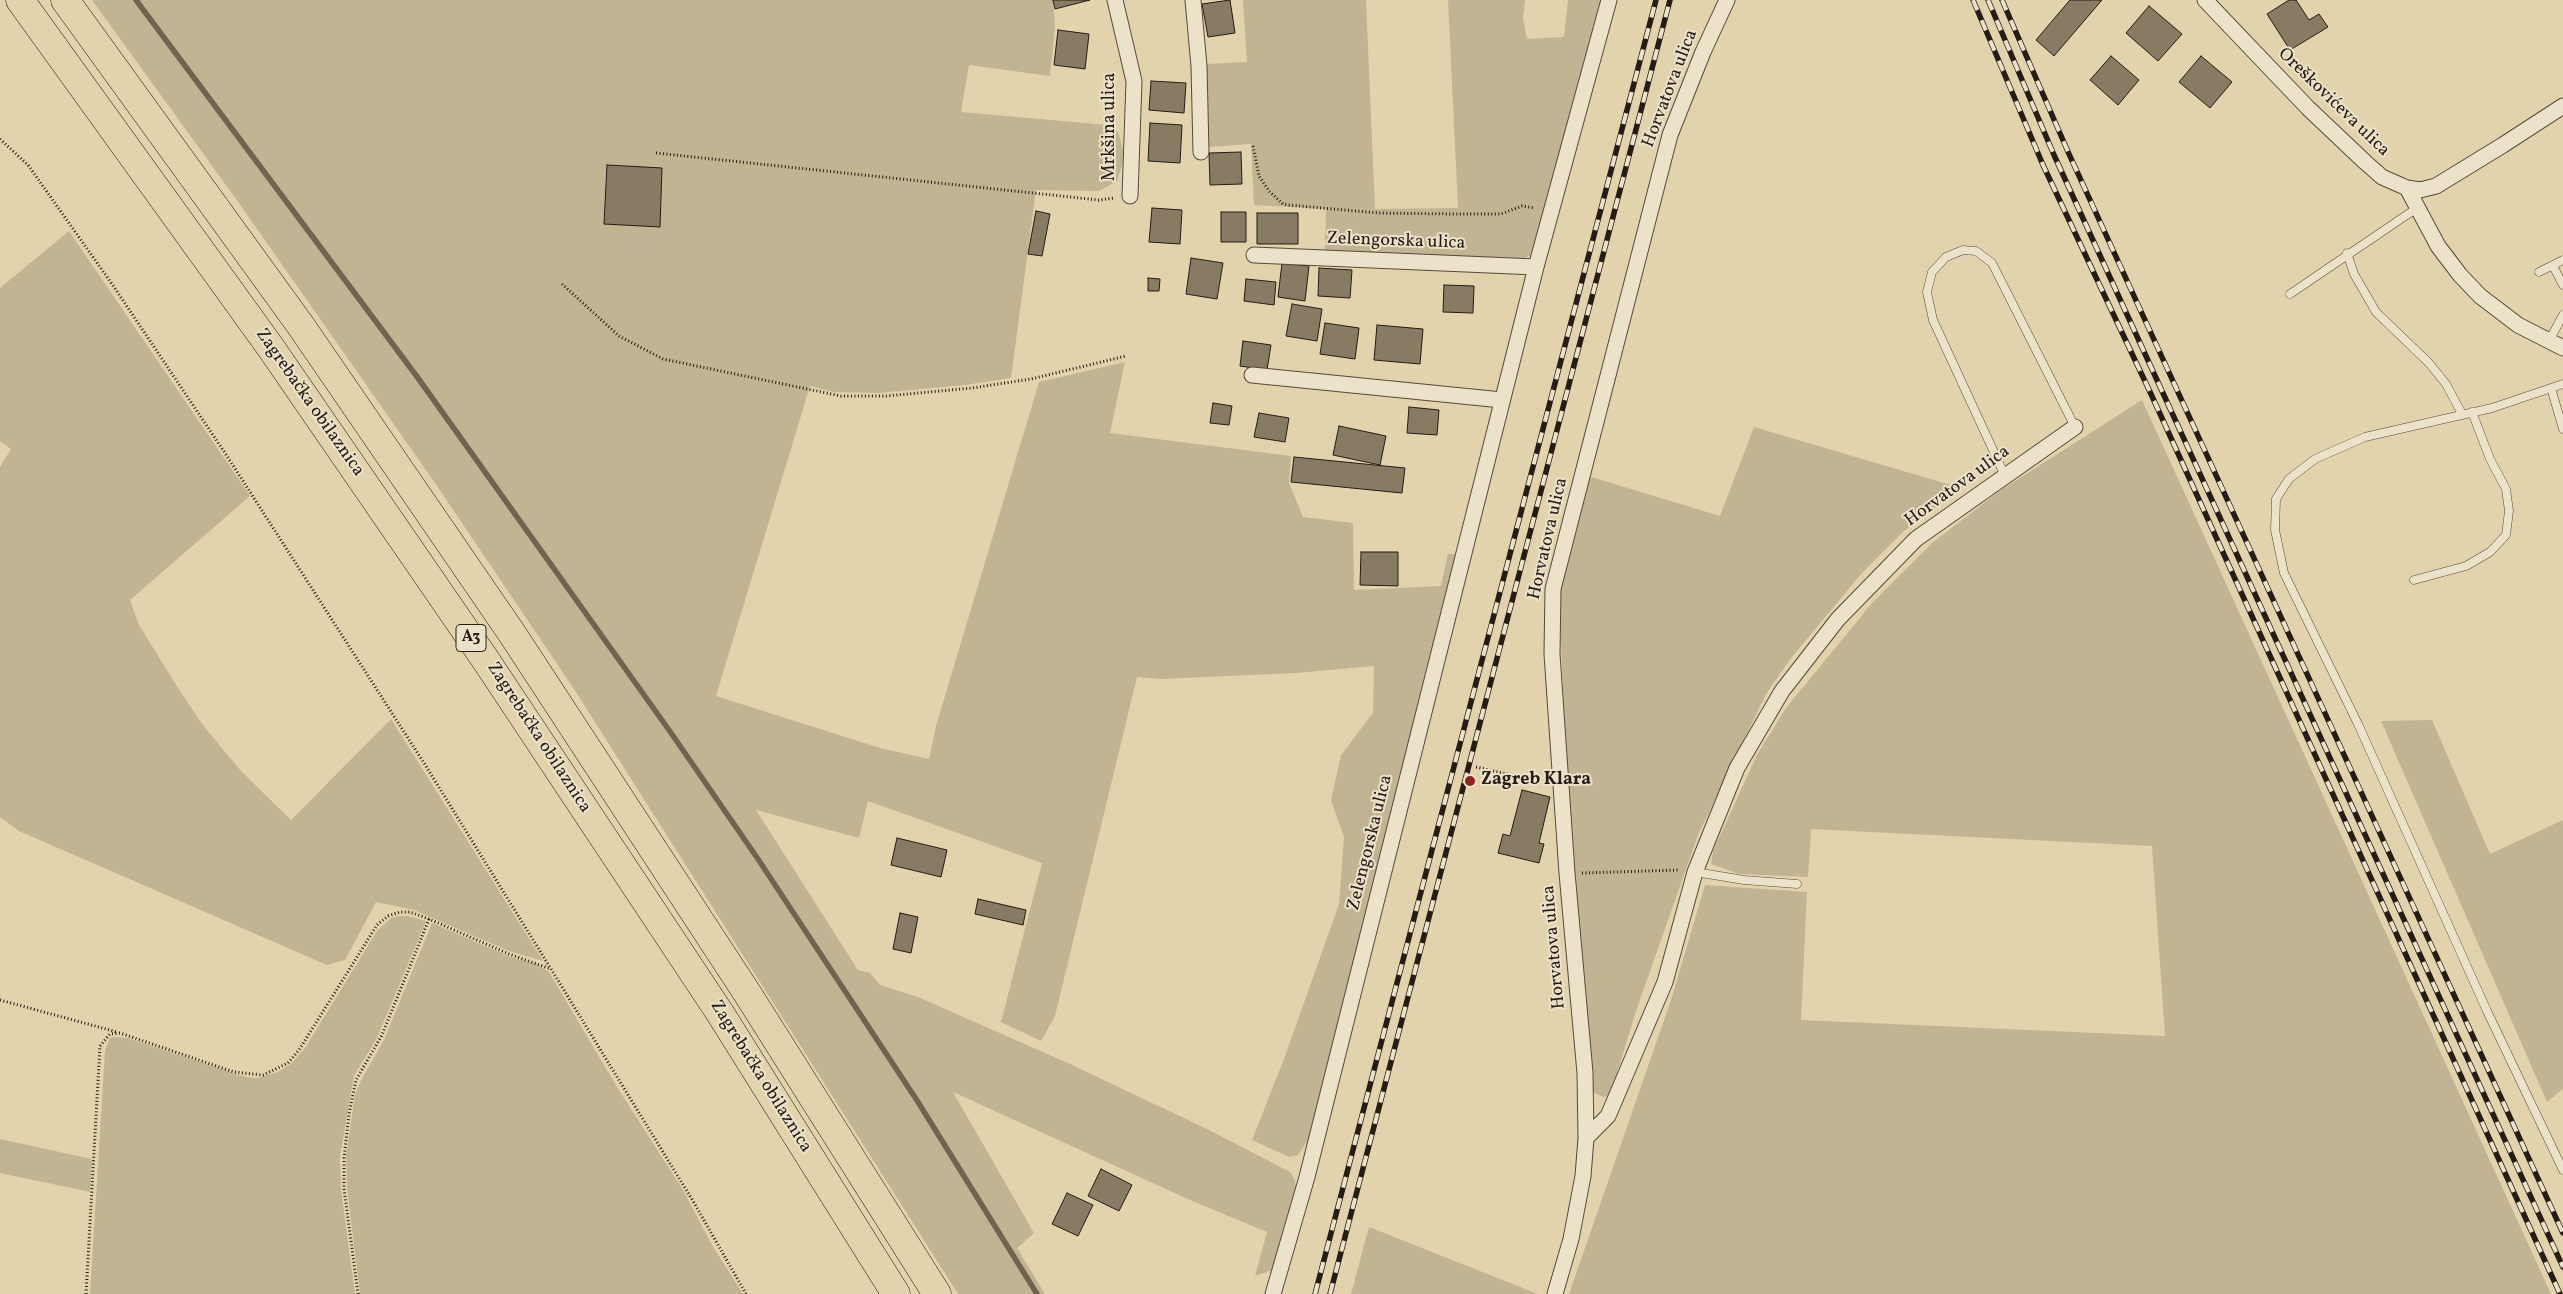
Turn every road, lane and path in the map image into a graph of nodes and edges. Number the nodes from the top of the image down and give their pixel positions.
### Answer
1 (20, 0) edge
2 (65, 0) edge
3 (1115, 0) edge
4 (1193, 0) edge
5 (1609, 0) edge
6 (1727, 0) edge
7 (2205, 0) edge
8 (2563, 106) edge
9 (0, 139) edge
10 (1253, 146) dead end
11 (1201, 152) dead end
12 (656, 153) dead end
13 (2407, 188) junction
14 (1130, 196) joint
15 (2418, 208) junction
16 (1552, 210) junction
17 (2348, 253) junction
18 (1254, 255) dead end
19 (2563, 260) edge
20 (2552, 266) junction
21 (1536, 267) junction
22 (2540, 272) dead end
23 (562, 284) dead end
24 (2563, 285) edge
25 (2290, 294) dead end
26 (2563, 315) edge
27 (2549, 341) junction
28 (2563, 348) edge
29 (1126, 356) dead end
30 (1252, 375) dead end
31 (2563, 384) edge
32 (2551, 388) junction
33 (1502, 400) junction
34 (2472, 412) junction
35 (2462, 414) junction
36 (2075, 427) joint
37 (2563, 429) edge
38 (2005, 476) junction
39 (2414, 580) dead end
40 (1476, 767) dead end
41 (1515, 776) dead end
42 (1696, 872) junction
43 (1567, 873) junction
44 (1797, 884) dead end
45 (429, 919) junction
46 (551, 969) junction
47 (0, 1000) edge
48 (120, 1033) junction
49 (1586, 1138) junction
50 (2563, 1170) edge
51 (86, 1294) edge
52 (358, 1294) edge
53 (746, 1294) edge
54 (896, 1294) edge
55 (937, 1294) edge
56 (1273, 1294) edge
57 (1555, 1294) edge

1 - 54 highway, Zagrebačka obilaznica / A3
2 - 55 highway, Zagrebačka obilaznica / A3
3 - 14 street, Mrkšina ulica
4 - 11 street
5 - 16 street, Zelengorska ulica
6 - 43 street, Horvatova ulica
7 - 13 street, Oreškovićeva ulica
8 - 13 street
9 - 46 path
10 - 16 path
12 - 14 path
13 - 15 street
15 - 17 lane
15 - 27 street
16 - 21 street, Zelengorska ulica
17 - 25 lane
17 - 35 lane
18 - 21 street, Zelengorska ulica
19 - 20 lane
20 - 22 lane
20 - 24 lane
21 - 33 street, Zelengorska ulica
23 - 29 path
26 - 27 lane
27 - 28 street
30 - 33 street
31 - 32 lane
32 - 34 lane
32 - 37 lane
33 - 56 street, Zelengorska ulica
34 - 35 lane
34 - 39 lane
35 - 50 lane
36 - 38 street, Horvatova ulica
36 - 38 lane
38 - 42 street, Horvatova ulica
40 - 41 path
42 - 43 path
42 - 44 lane
42 - 49 street, Horvatova ulica
43 - 49 street, Horvatova ulica
45 - 46 path
45 - 48 path
45 - 52 path
46 - 53 path
47 - 48 path
48 - 51 path
49 - 57 street, Horvatova ulica

